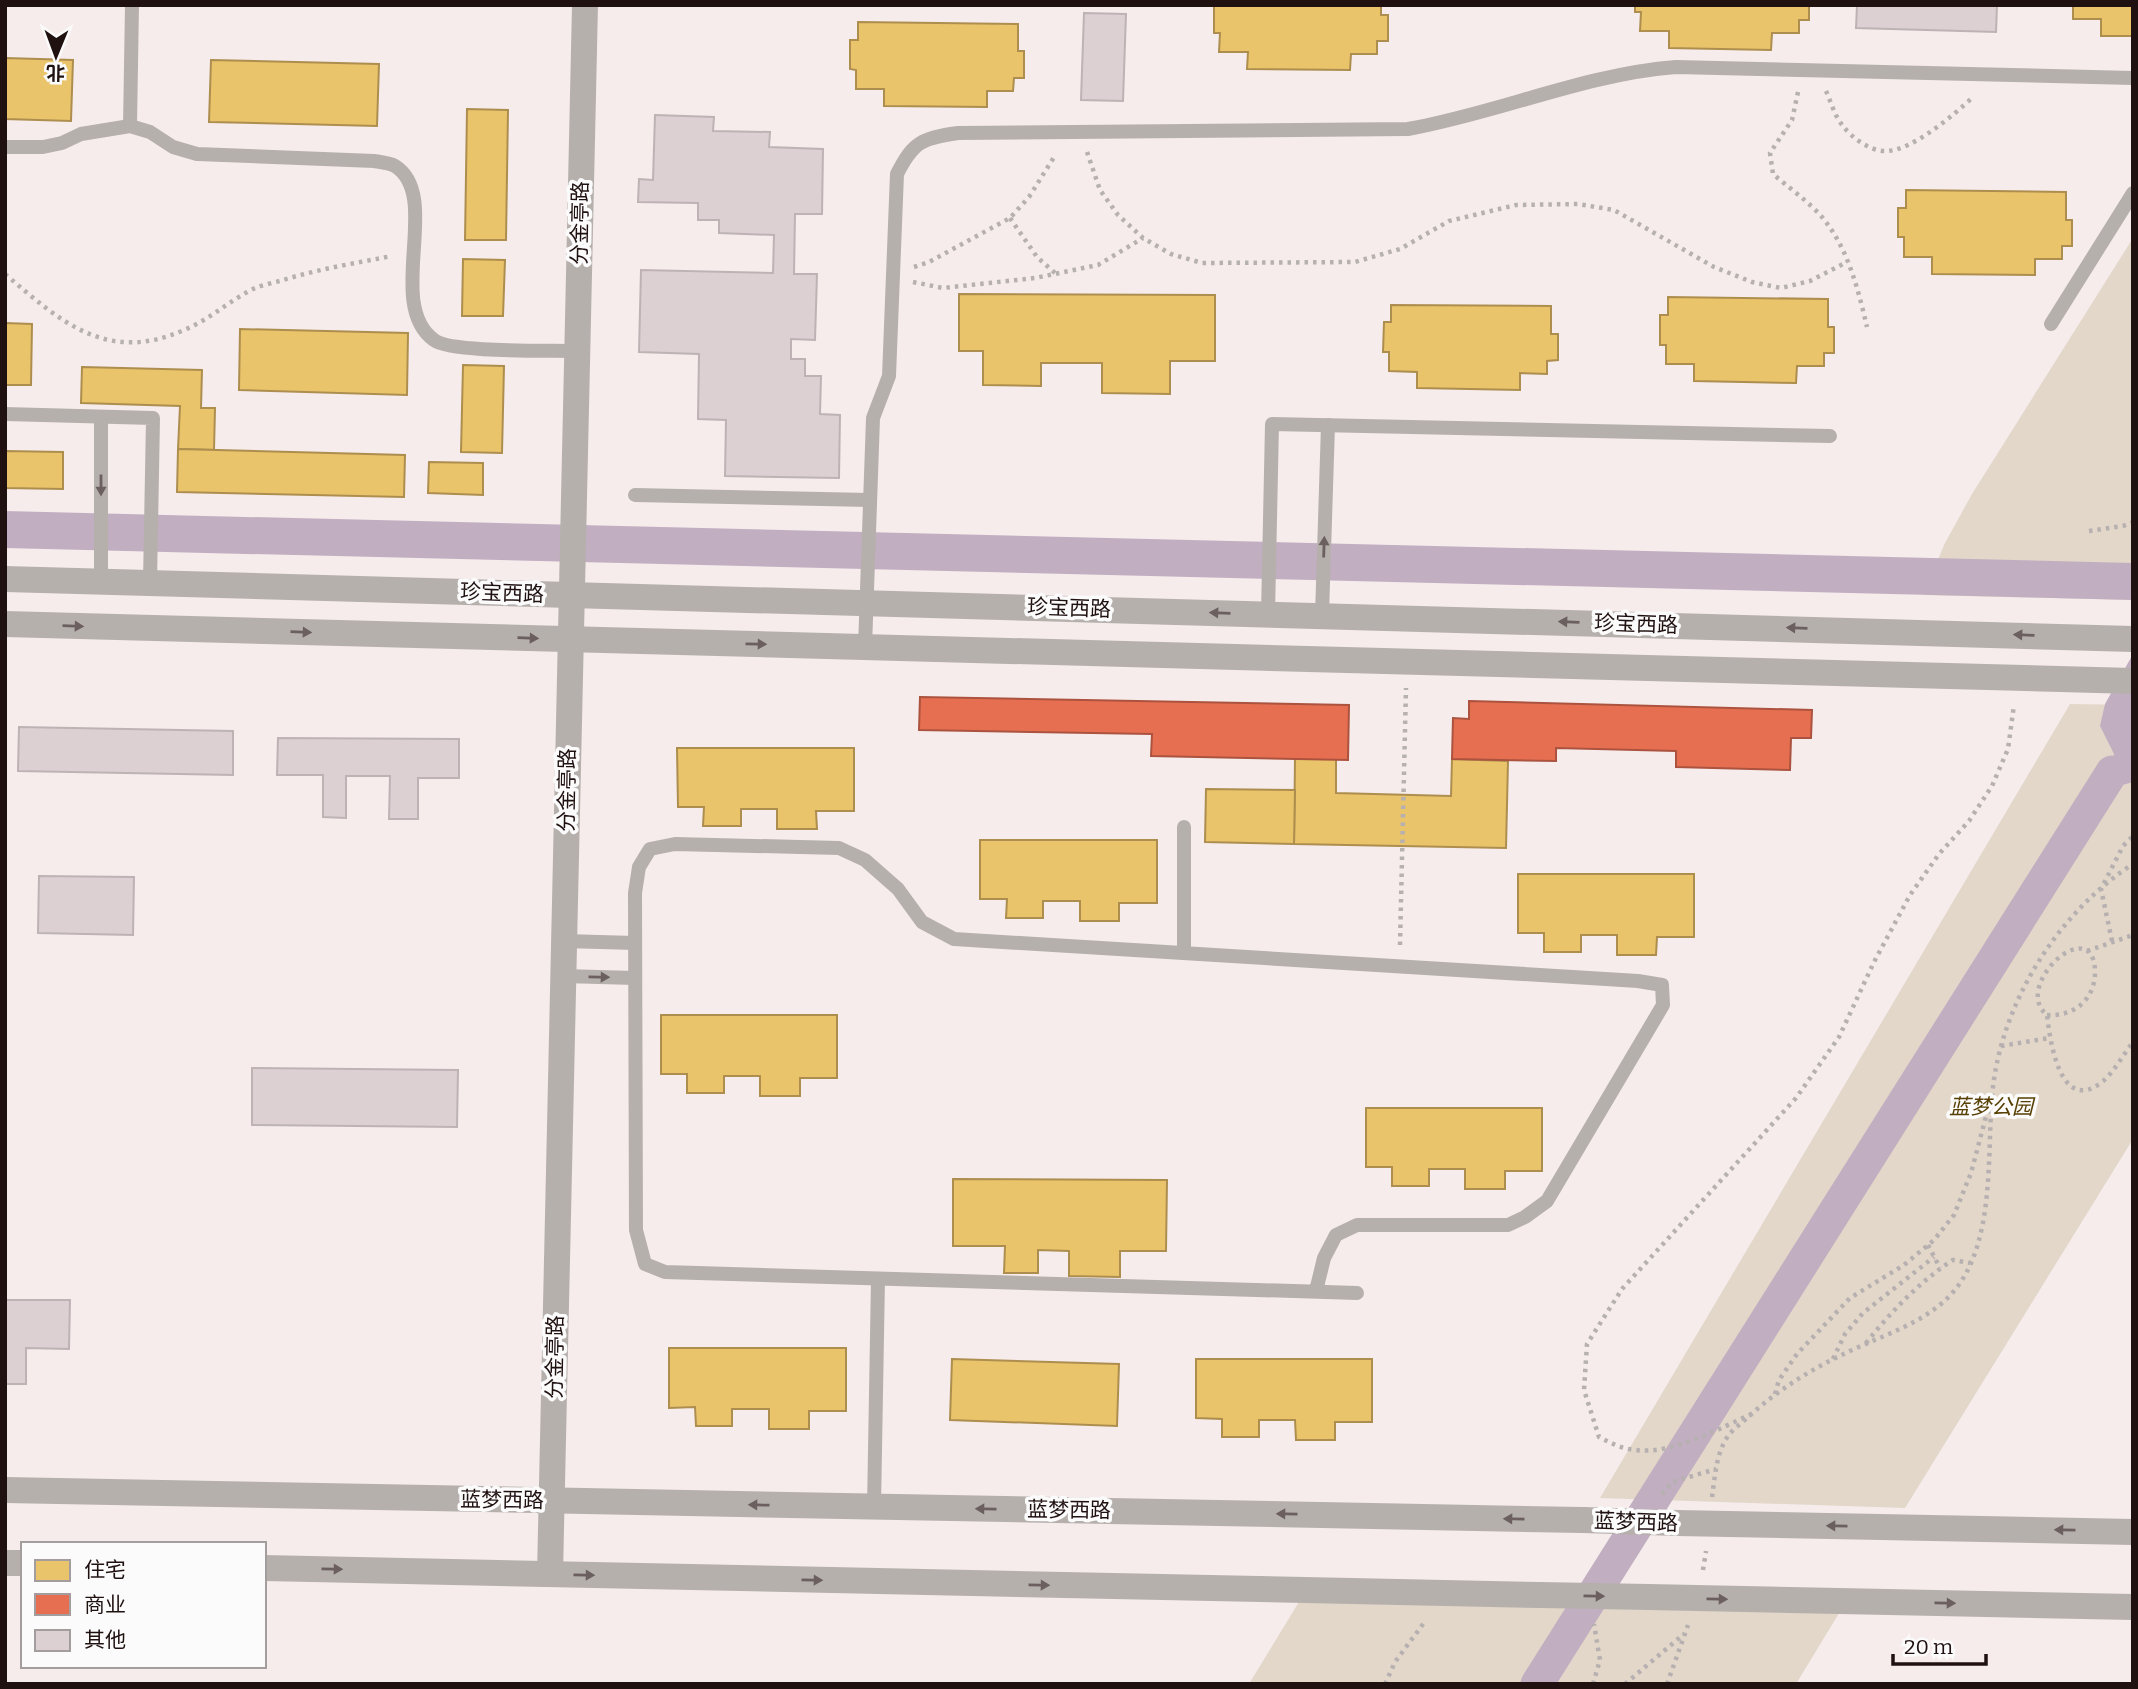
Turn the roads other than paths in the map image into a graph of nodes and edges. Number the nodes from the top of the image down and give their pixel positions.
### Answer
1 (132, 5) edge
2 (585, 5) edge
3 (2133, 78) edge
4 (130, 126) junction
5 (5, 147) edge
6 (2133, 193) edge
7 (2051, 324) dead end
8 (577, 351) junction
9 (5, 414) edge
10 (101, 417) junction
11 (1328, 425) junction
12 (1830, 436) dead end
13 (635, 495) dead end
14 (870, 500) junction
15 (5, 579) edge
16 (101, 582) junction
17 (150, 583) junction
18 (572, 595) junction
19 (866, 603) junction
20 (1268, 614) junction
21 (1322, 615) junction
22 (5, 624) edge
23 (571, 639) junction
24 (2133, 639) edge
25 (865, 647) junction
26 (2133, 681) edge
27 (1184, 827) dead end
28 (564, 941) junction
29 (635, 943) junction
30 (1184, 953) junction
31 (563, 976) junction
32 (635, 978) junction
33 (878, 1279) junction
34 (1316, 1291) junction
35 (1357, 1293) dead end
36 (5, 1490) edge
37 (551, 1501) junction
38 (874, 1507) junction
39 (2133, 1532) edge
40 (266, 1568) edge
41 (550, 1574) junction
42 (2133, 1607) edge

1 - 4 lane
2 - 8 street, 分金亭路
3 - 14 lane
4 - 5 lane
4 - 8 lane
6 - 7 lane
8 - 18 street, 分金亭路
9 - 10 lane
10 -> 16 lane
10 - 17 lane
11 - 12 lane
11 - 20 lane
21 -> 11 lane
13 - 14 lane
14 - 19 lane
15 - 16 street, 珍宝西路
16 - 17 street, 珍宝西路
17 - 18 street, 珍宝西路
18 - 19 street, 珍宝西路
18 - 23 street, 分金亭路
20 -> 19 street, 珍宝西路
19 - 25 lane
20 - 21 street, 珍宝西路
24 -> 21 street, 珍宝西路
22 -> 23 street, 珍宝西路
23 -> 25 street, 珍宝西路
23 - 28 street, 分金亭路
25 - 26 street, 珍宝西路
27 - 30 lane
28 - 29 lane
28 - 31 street, 分金亭路
29 - 30 lane
29 - 32 lane
30 - 34 lane
31 -> 32 lane
31 - 37 street, 分金亭路
32 - 33 lane
33 - 34 lane
33 - 38 lane
34 - 35 lane
36 - 37 street, 蓝梦西路
38 -> 37 street, 蓝梦西路
37 - 41 street, 分金亭路
39 -> 38 street, 蓝梦西路, bridge
40 -> 41 street
41 -> 42 street, bridge

